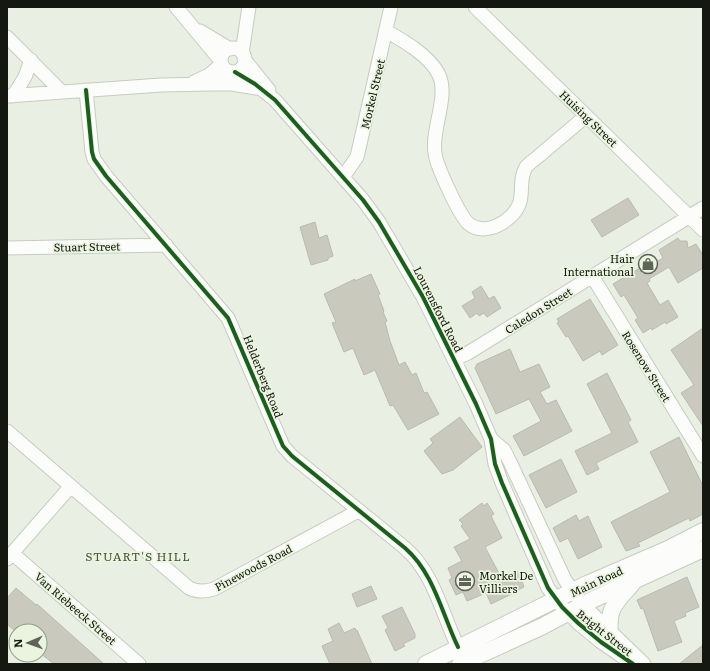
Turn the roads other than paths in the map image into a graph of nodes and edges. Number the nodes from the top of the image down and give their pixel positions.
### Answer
1 (176, 7) edge
2 (391, 7) edge
3 (475, 7) edge
4 (248, 10) edge
5 (195, 28) junction
6 (386, 31) junction
7 (7, 37) edge
8 (237, 52) junction
9 (31, 60) junction
10 (227, 67) junction
11 (188, 84) junction
12 (212, 84) junction
13 (86, 90) junction
14 (263, 90) junction
15 (62, 92) junction
16 (10, 96) edge
17 (275, 100) junction
18 (586, 116) junction
19 (343, 177) junction
20 (703, 208) edge
21 (689, 216) junction
22 (703, 230) edge
23 (166, 245) junction
24 (7, 248) edge
25 (592, 276) junction
26 (455, 359) junction
27 (7, 431) edge
28 (491, 438) junction
29 (703, 456) edge
30 (71, 486) junction
31 (358, 511) junction
32 (703, 531) edge
33 (703, 549) edge
34 (10, 556) edge
35 (635, 580) junction
36 (572, 592) junction
37 (556, 600) junction
38 (583, 605) junction
39 (567, 613) junction
40 (610, 632) junction
41 (458, 647) junction
42 (139, 664) edge
43 (426, 664) edge
44 (460, 664) edge
45 (633, 664) edge
46 (644, 664) edge

1 - 5 street, Lourensford Road
2 - 6 street, Morkel Street
3 - 18 street, Huising Street
4 - 8 street
5 - 8 street, Lourensford Road
5 - 10 street, Lourensford Road
6 - 18 street
6 - 19 street, Morkel Street
7 - 9 street
8 - 10 street
8 - 10 street
8 - 17 street, Lourensford Road
9 - 15 street
9 - 16 street
10 - 11 street
10 - 12 street
10 - 14 street, Lourensford Road
11 - 12 street
11 - 13 street
12 - 14 street
13 - 15 street
13 - 23 street, Helderberg Road
14 - 17 street, Lourensford Road
15 - 16 street
17 - 19 street, Lourensford Road
18 - 21 street, Huising Street
19 - 26 street, Lourensford Road
20 - 21 street, Caledon Street
21 - 22 street, Huising Street
21 - 25 street, Caledon Street
23 - 24 street, Stuart Street
23 - 31 street, Helderberg Road
25 - 26 street, Caledon Street
25 - 29 street, Rosenow Street
26 - 28 street, Lourensford Road
27 - 30 street, Pinewoods Road
28 - 36 street, Lourensford Road
28 - 37 street, Lourensford Road
30 - 31 street, Pinewoods Road
30 - 34 street
31 - 41 street, Helderberg Road
32 - 36 main road, Main Road
33 - 35 main road, Main Road
34 - 42 street, Van Riebeeck Street
35 - 38 main road, Main Road
35 - 40 main road
36 - 37 main road, Main Road
36 - 38 street, Bright Street
37 - 39 street, Bright Street
37 - 41 main road, Main Road
38 - 39 main road, Main Road
38 - 40 street, Bright Street
39 - 44 main road, Main Road
39 - 45 street, Bright Street
40 - 46 street, Bright Street
41 - 43 main road, Main Road

